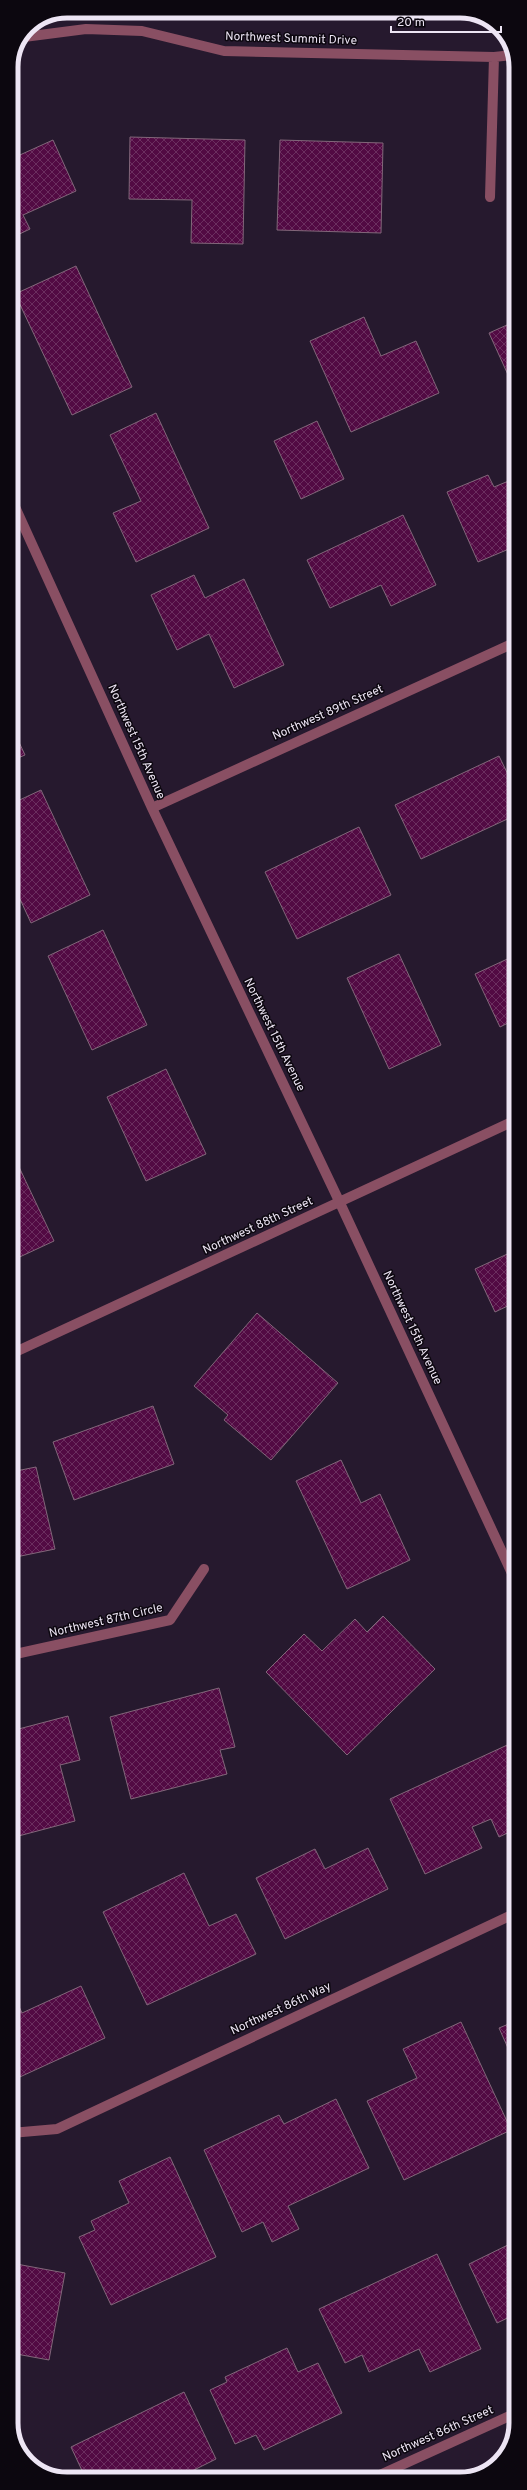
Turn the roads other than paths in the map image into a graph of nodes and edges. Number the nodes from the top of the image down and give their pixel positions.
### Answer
1 (29, 36) edge
2 (507, 56) edge
3 (494, 57) junction
4 (490, 197) dead end
5 (18, 513) edge
6 (509, 645) edge
7 (152, 808) junction
8 (509, 1123) edge
9 (340, 1203) junction
10 (18, 1351) edge
11 (509, 1567) edge
12 (204, 1569) dead end
13 (18, 1653) edge
14 (509, 1916) edge
15 (18, 2133) edge
16 (509, 2416) edge
17 (384, 2472) edge

1 - 3 street, Northwest Summit Drive
2 - 3 street, Northwest Summit Drive
3 - 4 street
5 - 7 street, Northwest 15th Avenue
6 - 7 street, Northwest 89th Street
7 - 9 street, Northwest 15th Avenue
8 - 9 street, Northwest 88th Street
9 - 10 street, Northwest 88th Street
9 - 11 street, Northwest 15th Avenue
12 - 13 street, Northwest 87th Circle
14 - 15 street, Northwest 86th Way
16 - 17 street, Northwest 86th Street

